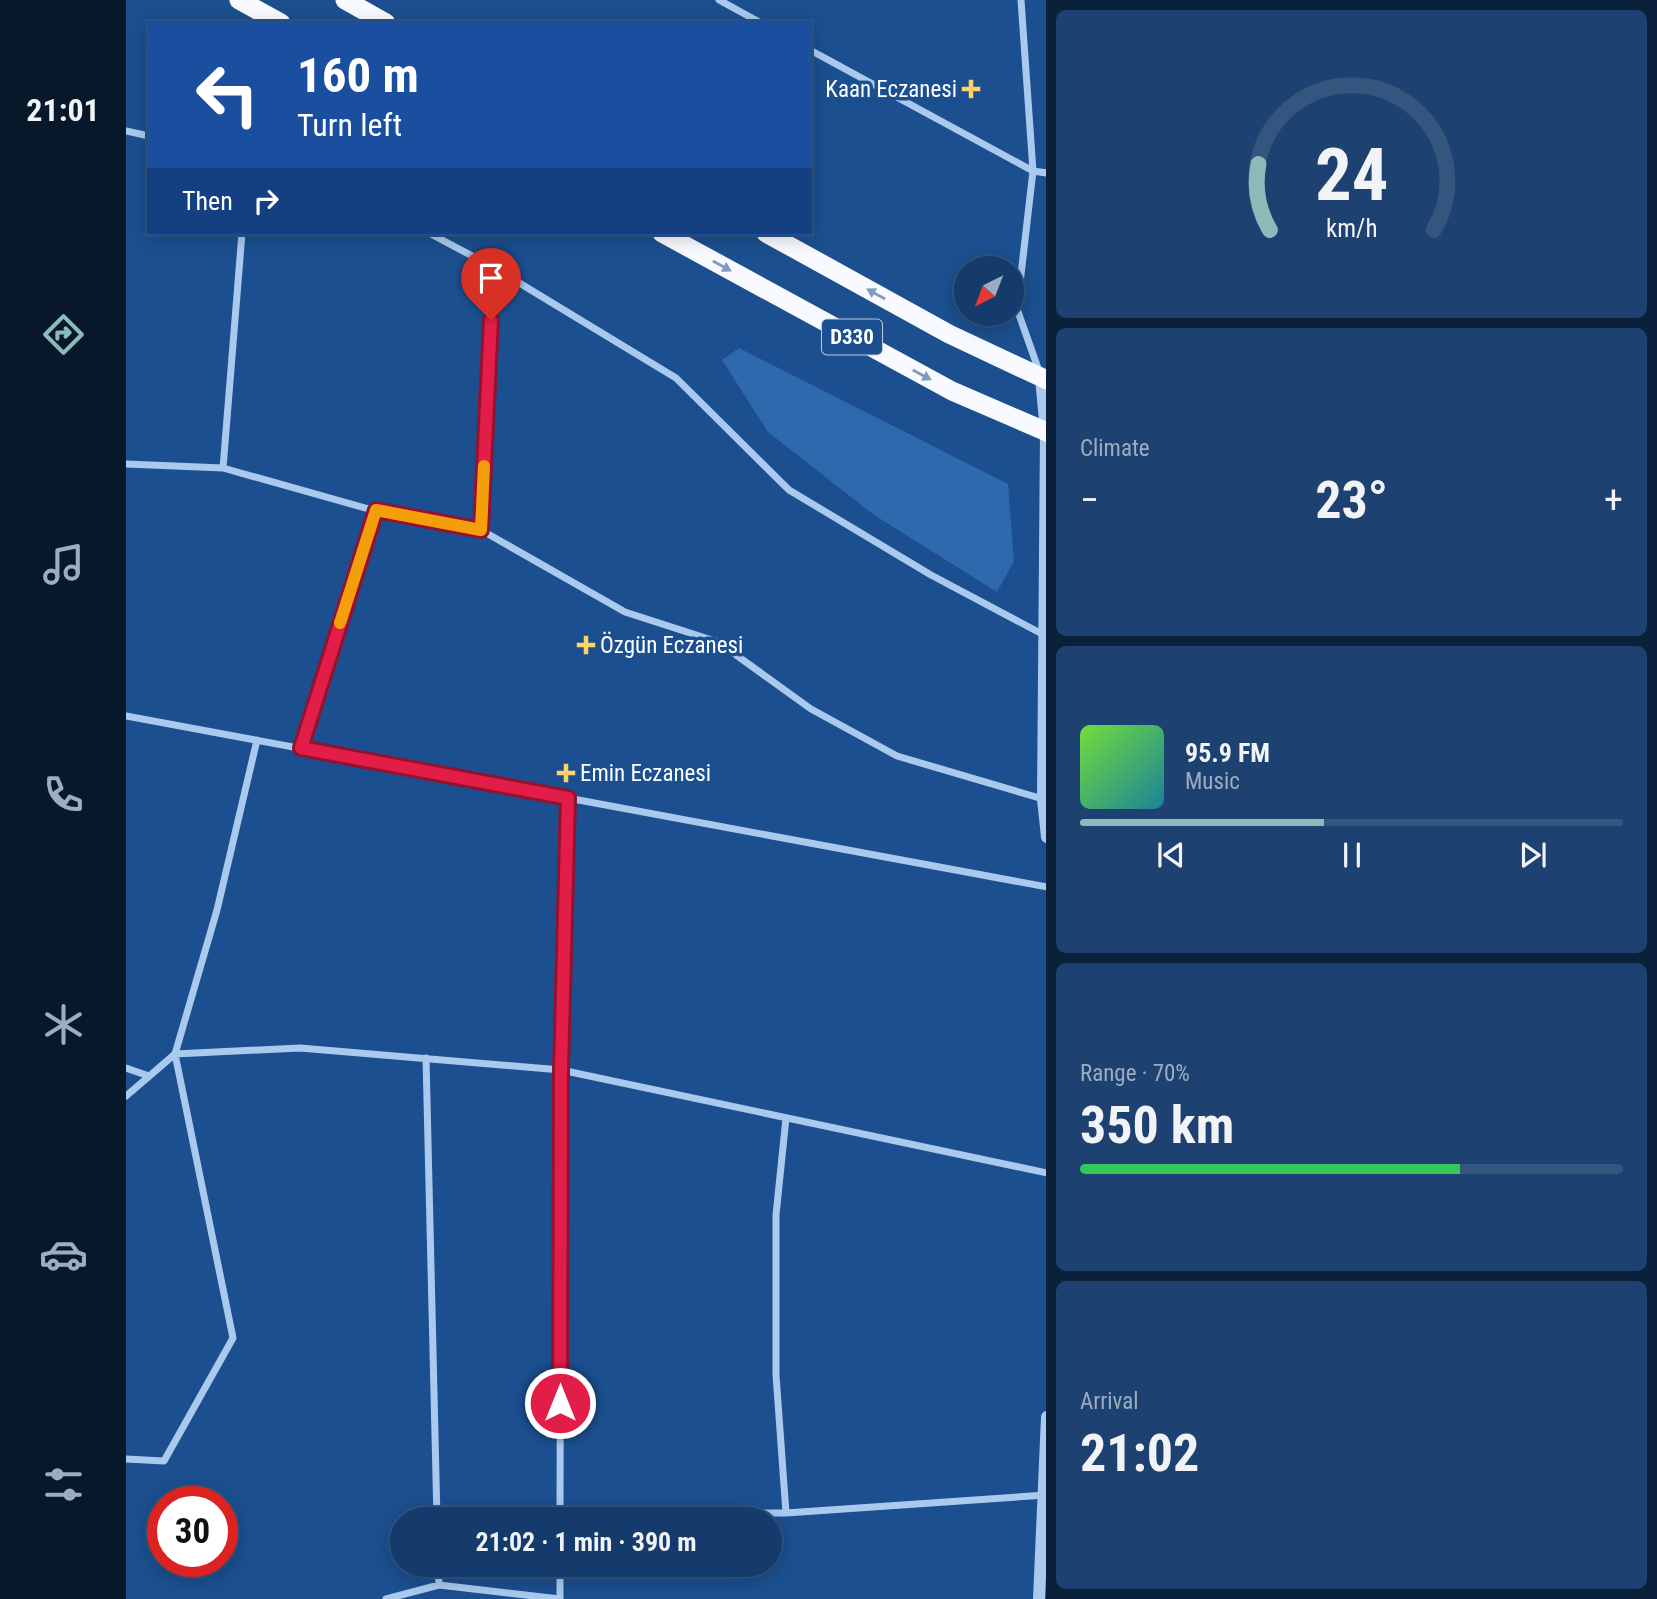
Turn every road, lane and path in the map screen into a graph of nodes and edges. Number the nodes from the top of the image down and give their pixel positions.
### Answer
1 (240, 0) edge
2 (345, 0) edge
3 (719, 0) edge
4 (1021, 0) edge
5 (277, 21) edge
6 (382, 21) edge
7 (757, 21) edge
8 (812, 51) edge
9 (126, 131) edge
10 (147, 136) edge
11 (1033, 171) junction
12 (1046, 173) edge
13 (242, 235) edge
14 (433, 235) edge
15 (666, 235) edge
16 (770, 235) edge
17 (493, 267) junction
18 (1044, 379) edge
19 (1046, 432) edge
20 (126, 464) edge
21 (223, 468) junction
22 (376, 510) junction
23 (481, 530) junction
24 (1044, 635) junction
25 (126, 716) edge
26 (257, 740) junction
27 (301, 748) junction
28 (568, 798) junction
29 (1043, 799) junction
30 (1046, 837) edge
31 (1046, 887) edge
32 (175, 1054) junction
33 (426, 1058) junction
34 (126, 1068) edge
35 (561, 1070) junction
36 (149, 1076) junction
37 (126, 1096) edge
38 (786, 1118) junction
39 (1046, 1173) edge
40 (1046, 1417) edge
41 (126, 1459) edge
42 (1045, 1495) edge
43 (437, 1507) edge
44 (560, 1507) edge
45 (782, 1513) edge
46 (786, 1513) junction
47 (439, 1577) edge
48 (560, 1577) edge
49 (439, 1585) junction
50 (386, 1599) edge
51 (560, 1599) edge
52 (1039, 1599) edge

1 - 5 highway
2 - 6 highway
3 - 7 street
4 - 11 street
8 - 11 street
9 - 10 street
11 - 12 street
11 - 18 street
13 - 21 street
14 - 17 street
15 -> 19 highway, D330
18 -> 16 highway, D330
17 - 23 street
17 - 24 street
18 - 19 street
19 - 24 street
20 - 21 street
21 - 22 street
22 - 23 street
22 - 27 street
23 - 29 street
24 - 29 street
25 - 26 street
26 - 27 street
26 - 32 street
27 - 28 street
28 - 31 street
28 - 35 street
29 - 30 street
32 - 33 street
32 - 36 street
32 - 41 street
33 - 35 street
33 - 43 street
34 - 36 street
35 - 38 street
35 - 44 street
36 - 37 street
38 - 39 street
38 - 46 street
40 - 42 street
42 - 46 street
42 - 52 street
45 - 46 street
47 - 49 street
48 - 51 street
49 - 50 street
49 - 51 street

